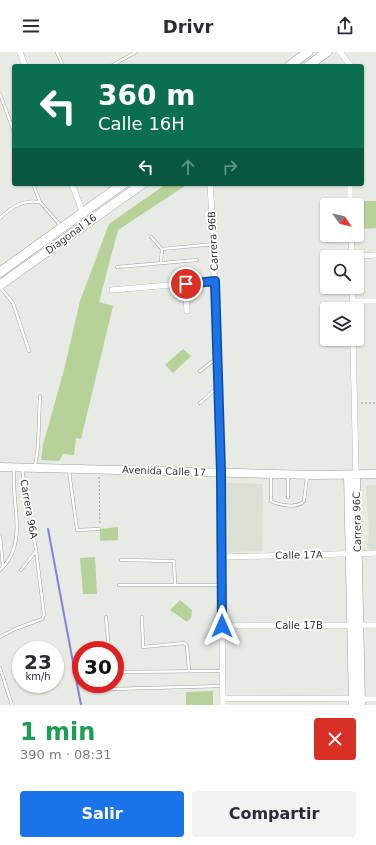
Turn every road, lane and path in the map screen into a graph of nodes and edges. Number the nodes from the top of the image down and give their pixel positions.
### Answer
1 (20, 52) edge
2 (57, 52) edge
3 (136, 52) edge
4 (308, 52) edge
5 (327, 52) edge
6 (340, 52) edge
7 (24, 64) edge
8 (62, 64) edge
9 (115, 64) edge
10 (292, 64) edge
11 (311, 64) edge
12 (349, 64) edge
13 (0, 94) edge
14 (12, 127) edge
15 (34, 186) edge
16 (73, 186) edge
17 (120, 186) edge
18 (139, 186) edge
19 (210, 186) edge
20 (350, 186) edge
21 (350, 198) edge
22 (40, 202) junction
23 (83, 212) junction
24 (0, 218) edge
25 (62, 228) junction
26 (151, 237) dead end
27 (214, 244) junction
28 (162, 249) junction
29 (376, 254) edge
30 (364, 255) edge
31 (197, 260) dead end
32 (161, 262) junction
33 (117, 267) dead end
34 (0, 272) edge
35 (215, 281) junction
36 (186, 284) junction
37 (0, 286) edge
38 (112, 290) dead end
39 (352, 294) edge
40 (352, 301) joint
41 (376, 302) edge
42 (187, 311) dead end
43 (353, 346) edge
44 (29, 351) dead end
45 (217, 358) junction
46 (200, 371) dead end
47 (218, 387) junction
48 (40, 396) dead end
49 (200, 403) dead end
50 (355, 403) junction
51 (376, 403) edge
52 (0, 467) edge
53 (18, 467) junction
54 (35, 468) junction
55 (69, 468) junction
56 (221, 472) junction
57 (271, 474) junction
58 (288, 474) junction
59 (376, 474) edge
60 (99, 475) dead end
61 (307, 475) junction
62 (352, 475) junction
63 (288, 497) dead end
64 (99, 529) joint
65 (0, 536) edge
66 (36, 550) junction
67 (354, 554) junction
68 (376, 554) edge
69 (222, 557) junction
70 (121, 560) dead end
71 (3, 567) junction
72 (0, 570) edge
73 (21, 570) dead end
74 (119, 585) dead end
75 (175, 585) junction
76 (222, 585) junction
77 (106, 617) dead end
78 (142, 617) dead end
79 (355, 625) junction
80 (376, 625) edge
81 (222, 626) junction
82 (0, 637) edge
83 (108, 641) edge
84 (0, 668) edge
85 (189, 671) junction
86 (223, 671) junction
87 (124, 672) edge
88 (223, 686) junction
89 (124, 689) edge
90 (223, 698) junction
91 (376, 699) edge
92 (357, 702) edge
93 (12, 705) edge
94 (223, 705) edge

1 - 7 street
2 - 8 lane
3 - 9 lane
4 - 10 main road
5 - 11 main road
6 - 12 street
13 - 14 lane
15 - 22 lane
16 - 23 street
17 - 23 main road, Diagonal 16
18 - 37 main road, Diagonal 16
19 - 27 street, Carrera 96B
20 - 21 street
22 - 24 lane
22 - 25 lane
23 - 25 main road, Diagonal 16
25 - 34 main road, Diagonal 16
26 - 28 lane
27 - 28 lane
27 - 35 street, Carrera 96B
28 - 32 lane
29 - 30 street
31 - 32 lane
32 - 33 lane
35 - 36 street
35 - 45 street, Carrera 96B
36 - 38 street
36 - 42 street
37 - 44 lane
39 - 40 street
40 - 41 street
43 - 50 street, Carrera 96C
45 - 46 lane
45 - 47 street, Carrera 96B
47 - 49 lane
47 - 56 street, Carrera 96B
48 - 54 lane
50 - 51 path
50 - 62 street, Carrera 96C
52 - 53 main road, Avenida Calle 17
53 - 54 main road, Avenida Calle 17
53 - 66 lane, Carrera 96A
53 - 71 lane
54 - 55 main road, Avenida Calle 17
55 - 56 main road, Avenida Calle 17
55 - 64 lane
56 - 57 main road, Avenida Calle 17
56 - 69 street, Carrera 96B
57 - 58 main road, Avenida Calle 17
57 - 61 lane
58 - 61 main road, Avenida Calle 17
58 - 63 lane
59 - 62 main road, Avenida Calle 17
60 - 64 path
61 - 62 main road, Avenida Calle 17
62 - 67 main road, Carrera 96C
65 - 71 lane
66 - 73 lane
66 - 82 lane, Carrera 96A
67 - 68 street, Calle 17A
67 - 69 street, Calle 17A
67 - 79 main road, Carrera 96C
69 - 76 street, Carrera 96B
70 - 75 lane
71 - 72 lane
74 - 75 lane
75 - 76 lane
76 - 81 street, Carrera 96B
77 - 83 lane
78 - 85 lane
79 - 80 street, Calle 17B
79 - 81 street, Calle 17B
79 - 92 main road, Carrera 96C
81 - 86 street, Carrera 96B
84 - 93 lane
85 - 86 lane
85 - 87 lane
86 - 88 street, Carrera 96B
88 - 89 lane
88 - 90 street, Carrera 96B
90 - 92 street
90 - 94 street, Carrera 96B
91 - 92 street

